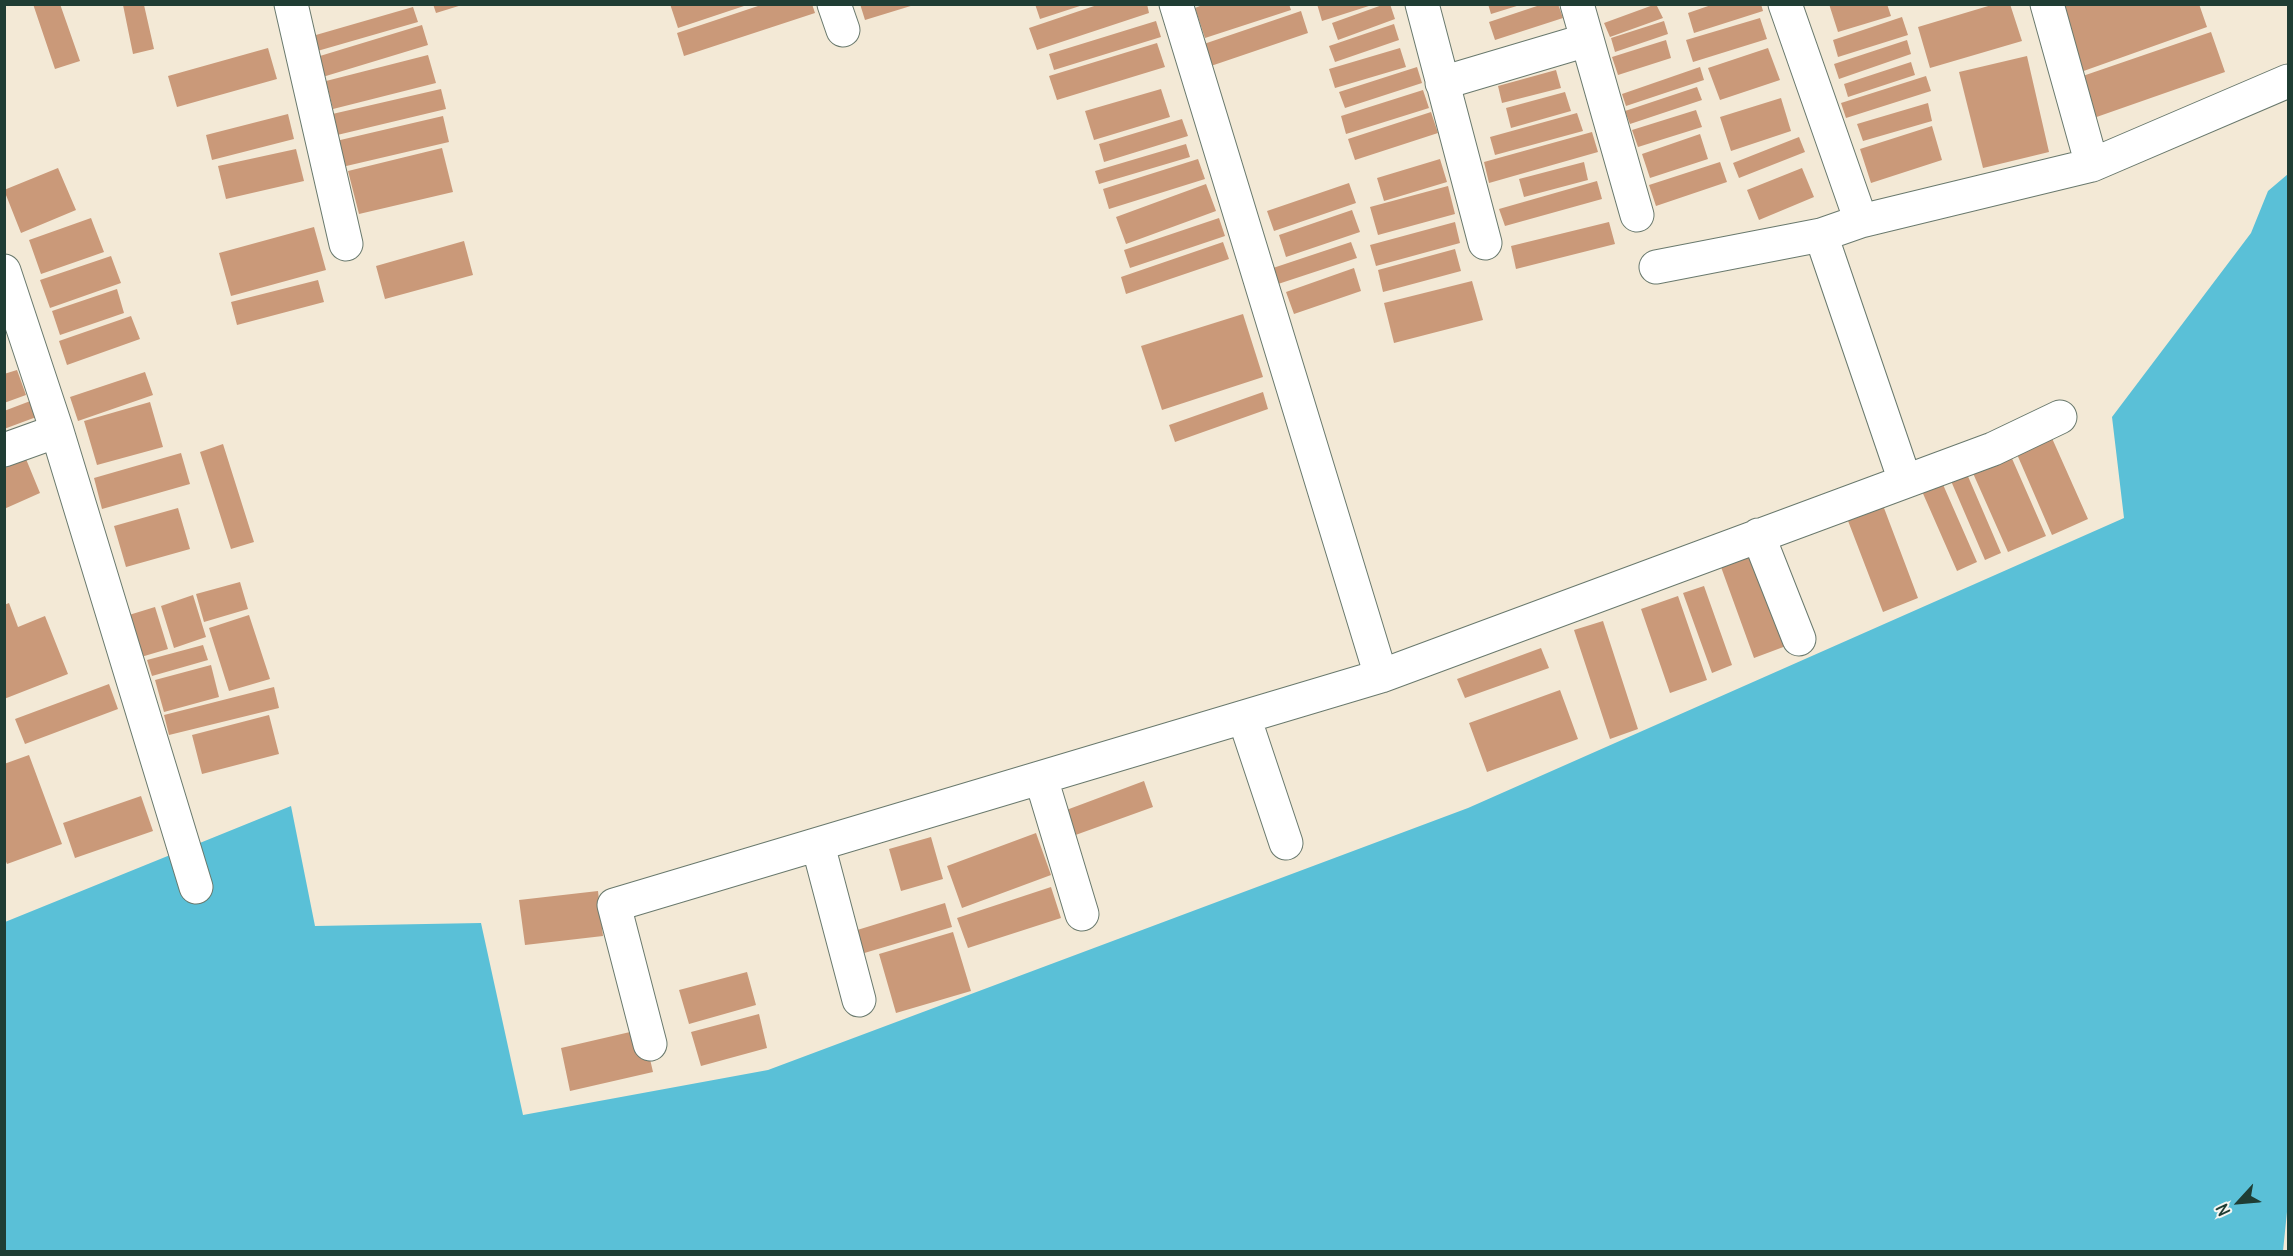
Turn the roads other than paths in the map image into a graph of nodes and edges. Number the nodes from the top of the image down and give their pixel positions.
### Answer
1 (291, 4) edge
2 (1176, 4) edge
3 (1422, 4) edge
4 (1577, 4) edge
5 (1785, 4) edge
6 (2047, 4) edge
7 (1587, 40) junction
8 (2289, 81) edge
9 (1442, 83) junction
10 (2092, 165) junction
11 (1637, 215) dead end
12 (1861, 221) junction
13 (1821, 235) junction
14 (1485, 243) dead end
15 (346, 244) dead end
16 (1656, 267) dead end
17 (4, 271) edge
18 (2060, 417) dead end
19 (57, 431) junction
20 (4, 450) edge
21 (1905, 481) junction
22 (1758, 535) junction
23 (1799, 639) dead end
24 (1381, 675) junction
25 (1244, 717) junction
26 (1041, 778) junction
27 (1286, 843) dead end
28 (818, 845) junction
29 (196, 887) dead end
30 (1082, 914) dead end
31 (859, 1000) dead end
32 (650, 1044) dead end

1 - 15 street
2 - 24 street
3 - 9 street
4 - 7 street
5 - 12 street
6 - 10 street
7 - 9 street
7 - 11 street
8 - 10 street
9 - 14 street
10 - 12 street
12 - 13 street
13 - 16 street
13 - 21 street
17 - 19 street
18 - 21 street
19 - 20 street
19 - 29 street
21 - 22 street
22 - 23 street
22 - 24 street
24 - 25 street
25 - 26 street
25 - 27 street
26 - 28 street
26 - 30 street
28 - 31 street
28 - 32 street

